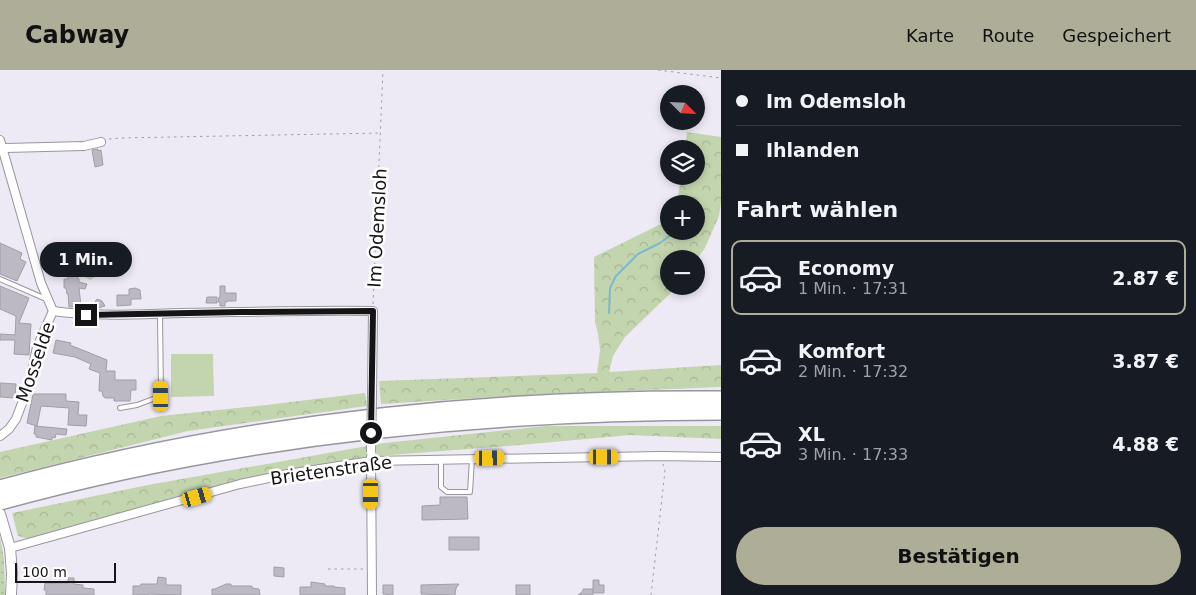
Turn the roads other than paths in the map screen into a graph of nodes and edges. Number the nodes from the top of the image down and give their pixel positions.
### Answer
1 (0, 140) edge
2 (101, 142) road end
3 (2, 149) junction
4 (0, 279) edge
5 (48, 300) junction
6 (53, 311) junction
7 (160, 314) junction
8 (721, 399) edge
9 (120, 408) dead end
10 (721, 412) edge
11 (0, 436) edge
12 (371, 457) junction
13 (721, 457) edge
14 (441, 459) junction
15 (472, 459) junction
16 (0, 488) edge
17 (0, 502) edge
18 (0, 514) edge
19 (10, 548) junction
20 (11, 595) edge
21 (372, 595) edge

1 - 3 street, Mosselde
2 - 3 street
3 - 5 street, Mosselde
4 - 5 lane
5 - 6 street, Mosselde
6 - 7 street
6 - 11 street, Mosselde
7 - 9 lane
7 - 12 street, Im Odemsloh, bridge
8 - 16 highway
10 - 17 highway
12 - 14 street, Brietenstraße
12 - 19 street, Brietenstraße
12 - 21 street, Im Odemsloh
13 - 15 street, Brietenstraße
14 - 15 street, Brietenstraße
14 - 15 lane
18 - 19 street
19 - 20 street

